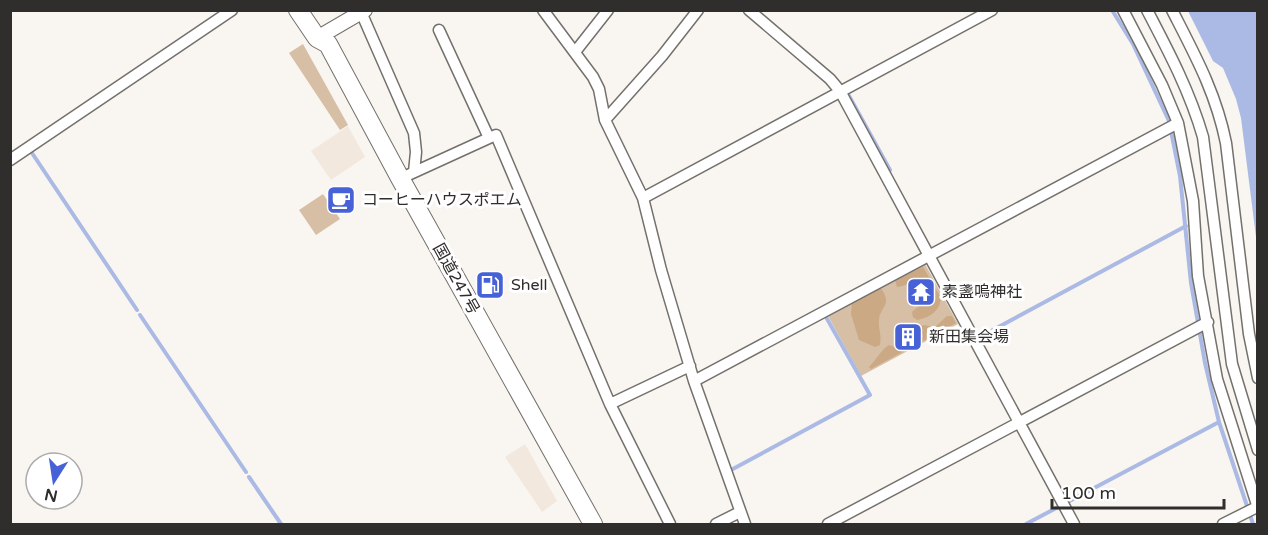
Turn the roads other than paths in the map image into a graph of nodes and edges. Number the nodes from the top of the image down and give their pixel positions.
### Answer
1 (232, 10) edge
2 (298, 10) edge
3 (543, 10) edge
4 (608, 10) edge
5 (698, 10) edge
6 (749, 10) edge
7 (992, 10) edge
8 (1123, 10) edge
9 (1147, 10) edge
10 (1172, 10) edge
11 (363, 11) edge
12 (439, 30) dead end
13 (317, 38) junction
14 (575, 52) junction
15 (840, 91) junction
16 (605, 120) junction
17 (1178, 123) junction
18 (489, 138) junction
19 (10, 160) edge
20 (407, 175) junction
21 (643, 198) junction
22 (929, 256) junction
23 (1208, 322) junction
24 (690, 366) junction
25 (1257, 378) edge
26 (694, 381) junction
27 (610, 404) junction
28 (1018, 422) junction
29 (1257, 450) edge
30 (1257, 507) edge
31 (740, 512) junction
32 (582, 525) edge
33 (593, 525) edge
34 (670, 525) edge
35 (716, 525) edge
36 (745, 525) edge
37 (828, 525) edge
38 (1074, 525) edge
39 (1223, 525) edge

1 - 19 street
2 - 13 highway, 国道247号
3 - 14 street
4 - 14 street
5 - 16 street
6 - 15 street
7 - 15 street
8 - 17 street
9 - 29 street
10 - 25 street
11 - 13 main road
11 - 20 street
12 - 18 street
13 - 20 highway, 国道247号
13 - 32 highway, 国道247号
14 - 16 street
15 - 21 street
15 - 22 street
16 - 21 street
17 - 22 street
17 - 23 street
18 - 20 street
18 - 27 street
20 - 33 highway, 国道247号
21 - 24 street
22 - 26 street
22 - 28 street
23 - 28 street
23 - 30 street
24 - 26 street
24 - 27 street
26 - 31 street
27 - 34 street
28 - 37 street
28 - 38 street
30 - 39 street
31 - 35 street
31 - 36 street

